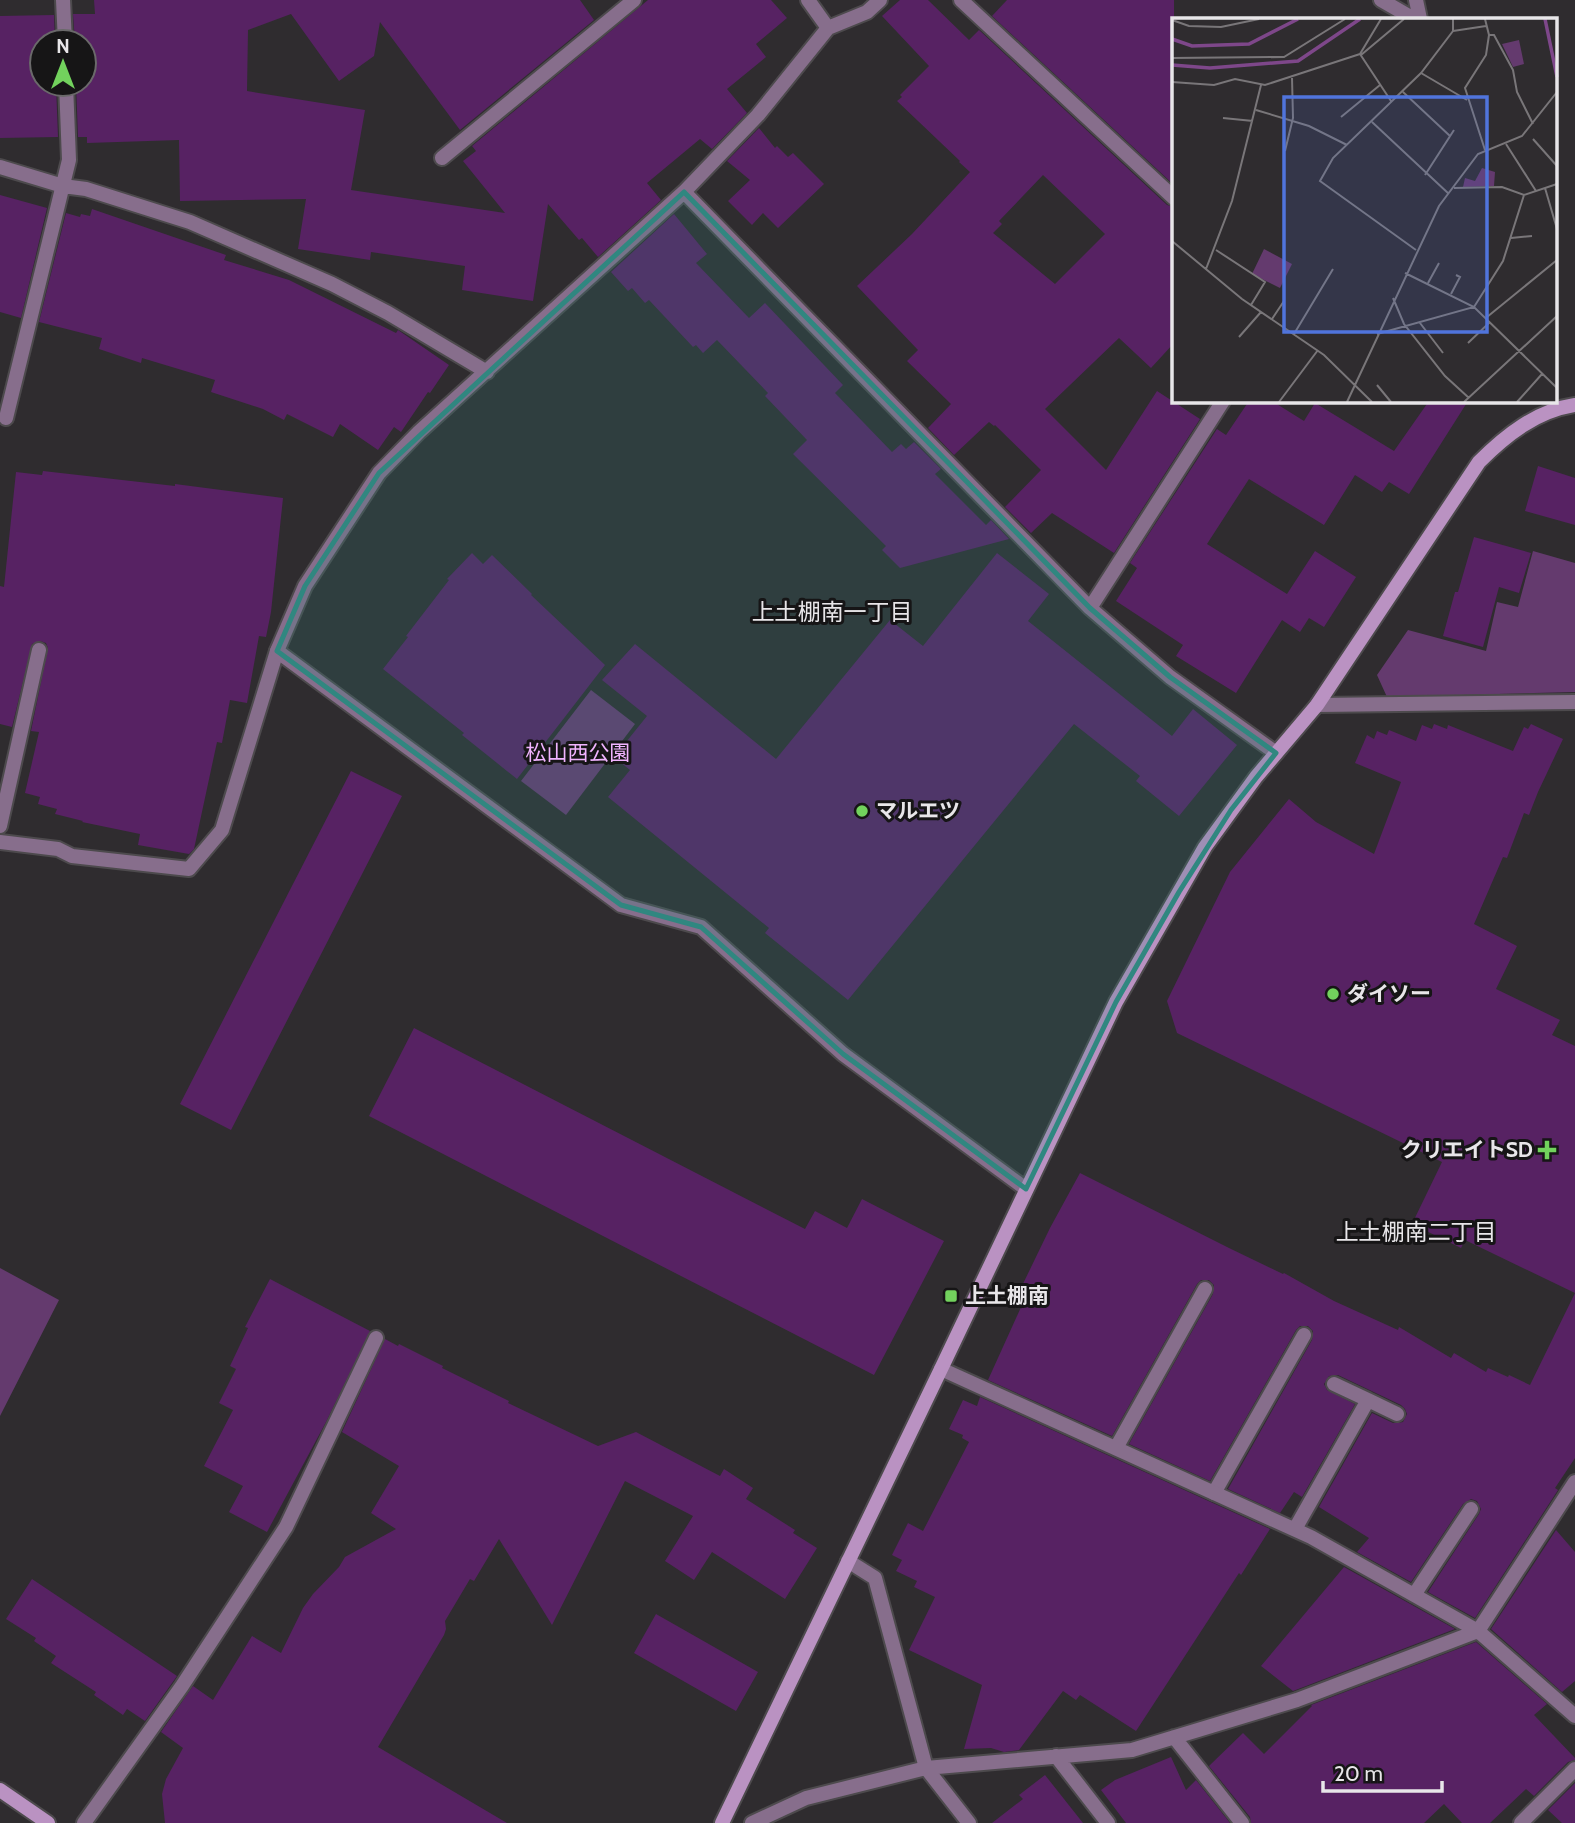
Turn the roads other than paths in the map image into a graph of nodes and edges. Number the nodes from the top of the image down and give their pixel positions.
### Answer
1 (63, 0) edge
2 (634, 0) edge
3 (808, 0) edge
4 (880, 0) edge
5 (961, 0) edge
6 (1381, 0) edge
7 (1416, 0) edge
8 (1412, 18) edge
9 (1420, 18) edge
10 (64, 28) edge
11 (828, 28) junction
12 (67, 98) edge
13 (442, 158) dead end
14 (0, 167) edge
15 (63, 186) junction
16 (684, 192) junction
17 (1172, 196) edge
18 (487, 372) junction
19 (1222, 402) edge
20 (1555, 404) edge
21 (1575, 405) edge
22 (3, 417) edge
23 (1090, 608) junction
24 (40, 650) dead end
25 (277, 651) junction
26 (1575, 702) edge
27 (1317, 705) junction
28 (1276, 753) junction
29 (0, 826) edge
30 (0, 842) edge
31 (1026, 1189) junction
32 (1205, 1289) dead end
33 (1304, 1335) dead end
34 (376, 1338) dead end
35 (941, 1369) junction
36 (1334, 1384) dead end
37 (1368, 1400) junction
38 (1397, 1414) dead end
39 (1116, 1448) junction
40 (1575, 1482) edge
41 (1214, 1493) junction
42 (1471, 1509) dead end
43 (1295, 1530) junction
44 (848, 1561) junction
45 (1414, 1595) junction
46 (1478, 1631) junction
47 (1574, 1713) edge
48 (1174, 1737) junction
49 (1056, 1756) junction
50 (926, 1768) junction
51 (1575, 1769) edge
52 (0, 1790) edge
53 (48, 1823) edge
54 (85, 1823) edge
55 (722, 1823) edge
56 (752, 1823) edge
57 (970, 1823) edge
58 (1108, 1823) edge
59 (1242, 1823) edge
60 (1521, 1823) edge

1 - 10 street
2 - 13 street
3 - 11 street
4 - 11 street
5 - 17 street
6 - 8 street
7 - 9 street
11 - 16 street
12 - 15 street
14 - 15 street
15 - 18 street
15 - 22 street
16 - 18 street
16 - 23 street
18 - 25 street
19 - 23 street
20 - 21 street
20 - 27 street
23 - 28 street
24 - 29 street
25 - 30 street
25 - 31 street
26 - 27 street
27 - 28 street
28 - 31 street
31 - 35 street
32 - 39 street
33 - 41 street
34 - 54 street
35 - 39 street
35 - 44 street
36 - 37 street
37 - 38 street
37 - 43 street
39 - 41 street
40 - 46 street
41 - 43 street
42 - 45 street
43 - 45 street
44 - 50 street
44 - 55 street
45 - 46 street
46 - 47 street
46 - 48 street
48 - 49 street
48 - 59 street
49 - 50 street
49 - 58 street
50 - 56 street
50 - 57 street
51 - 60 street
52 - 53 street

